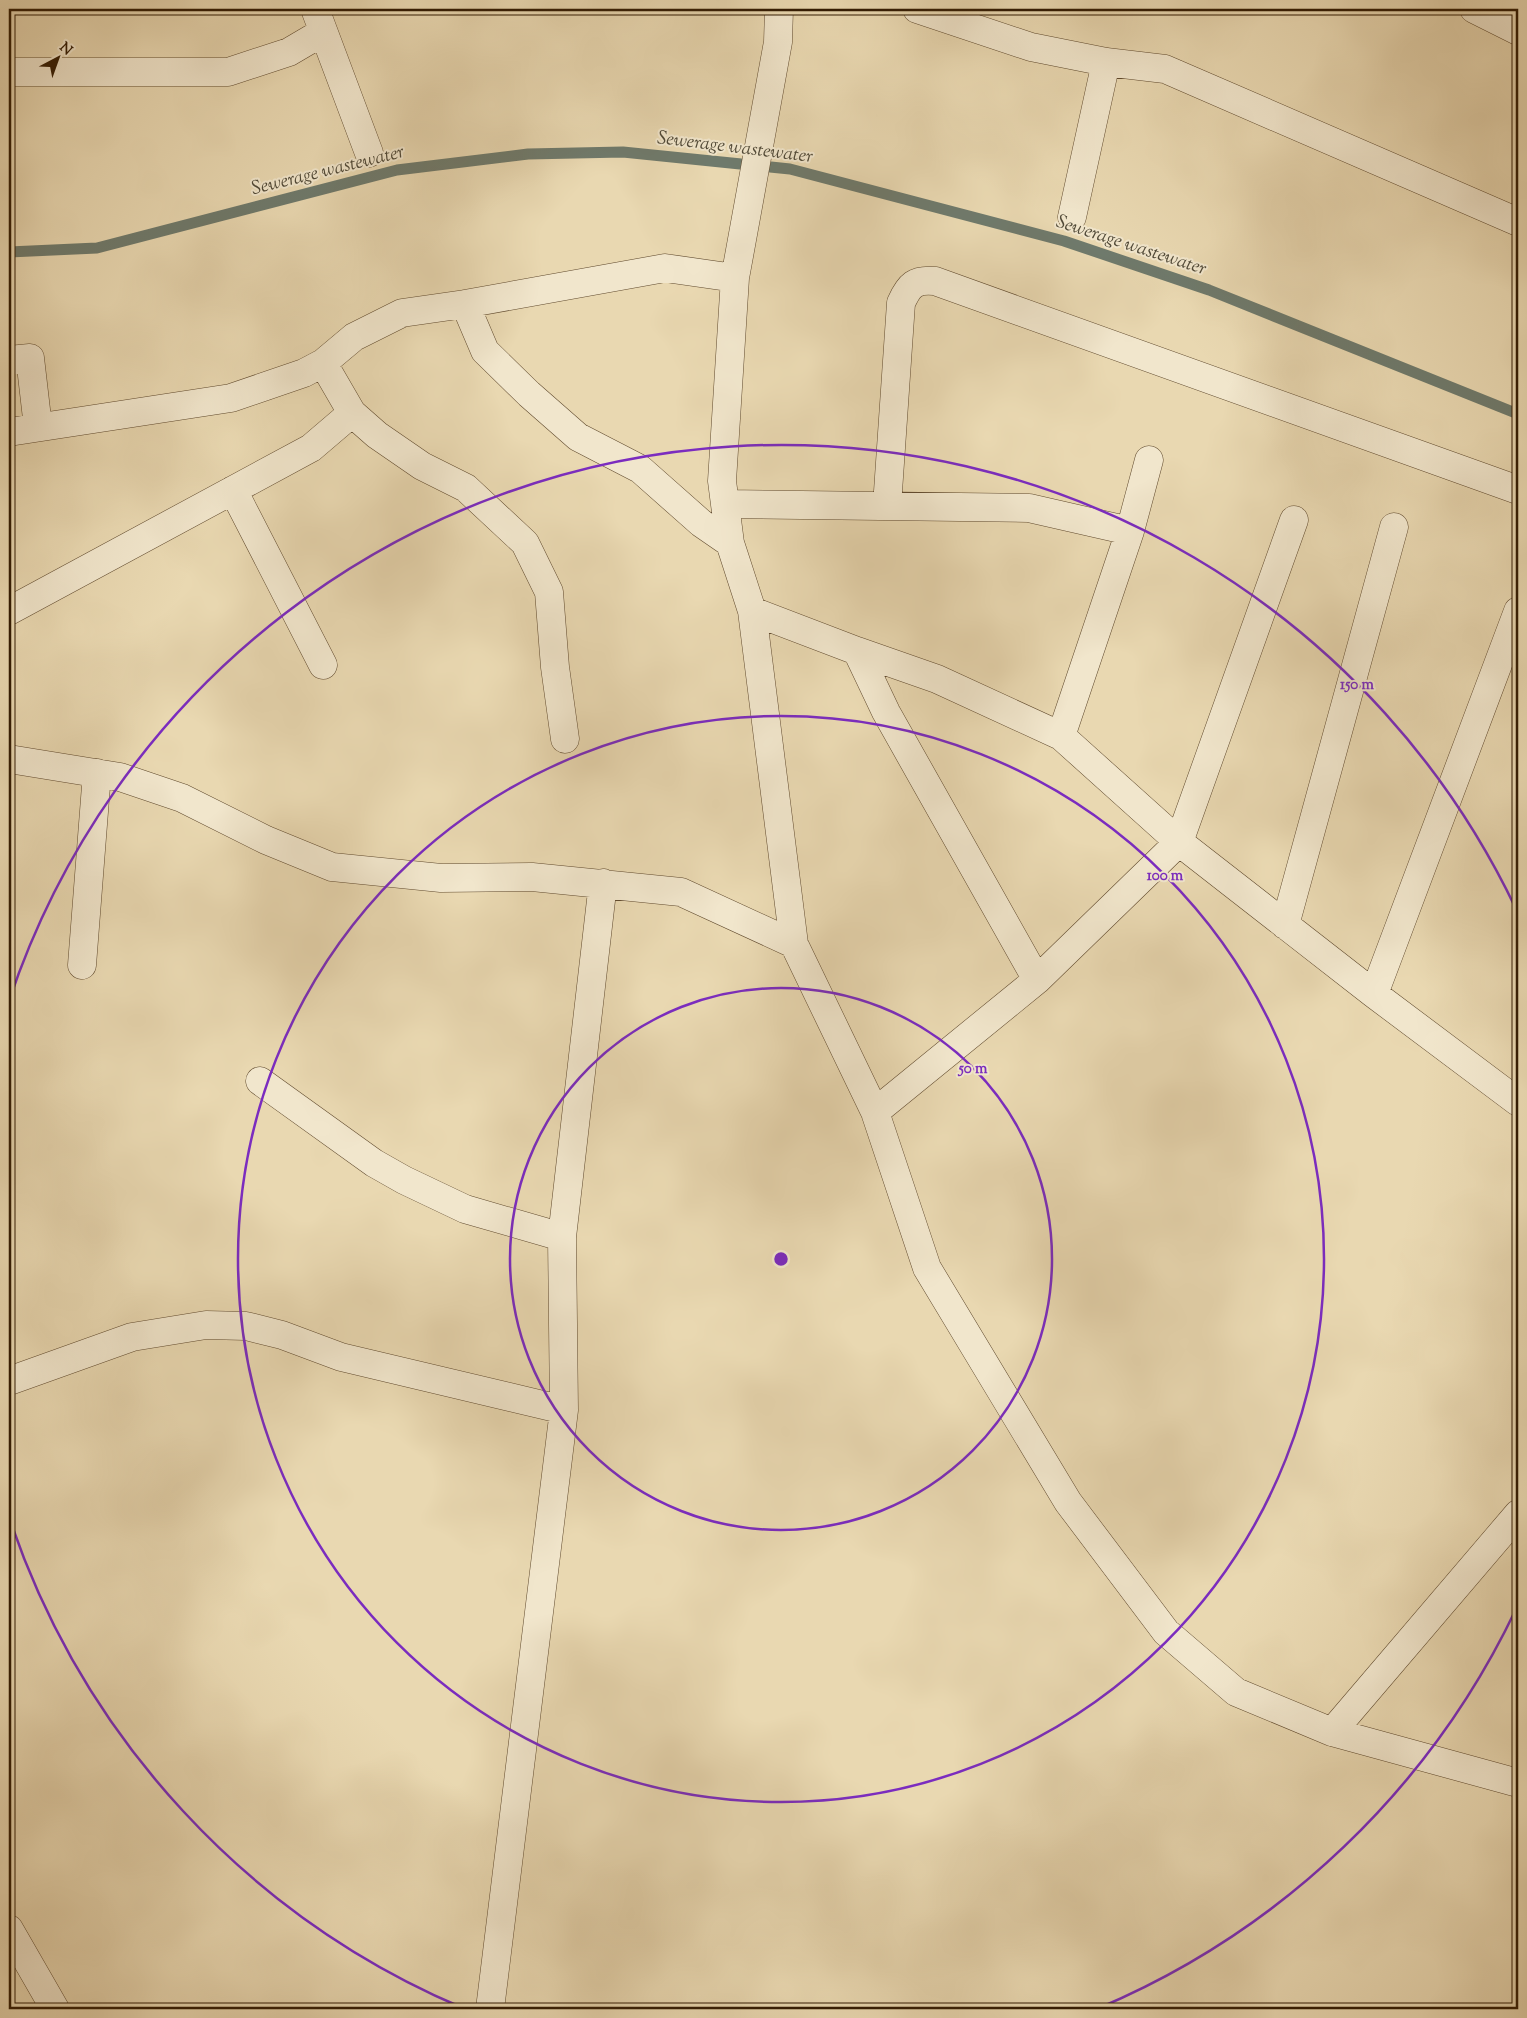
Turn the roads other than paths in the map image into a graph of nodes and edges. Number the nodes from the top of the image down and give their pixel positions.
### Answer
1 (779, 9) edge
2 (917, 9) edge
3 (1474, 9) edge
4 (319, 20) edge
5 (1518, 30) edge
6 (1106, 62) junction
7 (9, 72) edge
8 (369, 153) dead end
9 (1072, 217) dead end
10 (1518, 222) edge
11 (735, 278) junction
12 (465, 304) junction
13 (9, 360) edge
14 (323, 363) junction
15 (352, 413) junction
16 (38, 427) junction
17 (9, 432) edge
18 (1149, 460) dead end
19 (233, 490) junction
20 (1518, 490) edge
21 (725, 504) junction
22 (887, 506) junction
23 (1294, 520) dead end
24 (1394, 527) dead end
25 (1130, 531) junction
26 (730, 543) junction
27 (9, 611) edge
28 (752, 611) junction
29 (1518, 611) edge
30 (856, 651) junction
31 (323, 665) dead end
32 (1061, 736) junction
33 (565, 740) dead end
34 (9, 758) edge
35 (97, 773) junction
36 (1179, 842) junction
37 (603, 883) junction
38 (1285, 925) junction
39 (794, 944) junction
40 (82, 966) dead end
41 (1037, 980) junction
42 (1374, 994) junction
43 (260, 1081) dead end
44 (1518, 1102) edge
45 (875, 1112) junction
46 (562, 1237) junction
47 (9, 1381) edge
48 (564, 1410) junction
49 (1518, 1514) edge
50 (1332, 1732) junction
51 (1518, 1783) edge
52 (9, 1929) edge
53 (55, 2009) edge
54 (490, 2009) edge

1 - 11 street
2 - 6 street
3 - 5 street
4 - 7 street
4 - 8 street
6 - 9 street
6 - 10 street
11 - 12 street
11 - 21 street
12 - 14 street
12 - 26 street
13 - 16 street
14 - 15 street
14 - 16 street
15 - 19 street
15 - 33 street
16 - 17 street
18 - 25 street
19 - 27 street
19 - 31 street
20 - 22 street
21 - 22 street
21 - 26 street
22 - 25 street
23 - 36 street
24 - 38 street
25 - 32 street
26 - 28 street
28 - 30 street
28 - 39 street
29 - 42 street
30 - 32 street
30 - 41 street
32 - 36 street
34 - 35 street
35 - 37 street
35 - 40 street
36 - 38 street
36 - 41 street
37 - 39 street
37 - 46 street
38 - 42 street
39 - 45 street
41 - 45 street
42 - 44 street
43 - 46 street
45 - 50 street
46 - 48 street
47 - 48 street
48 - 54 street
49 - 50 street
50 - 51 street
52 - 53 street

